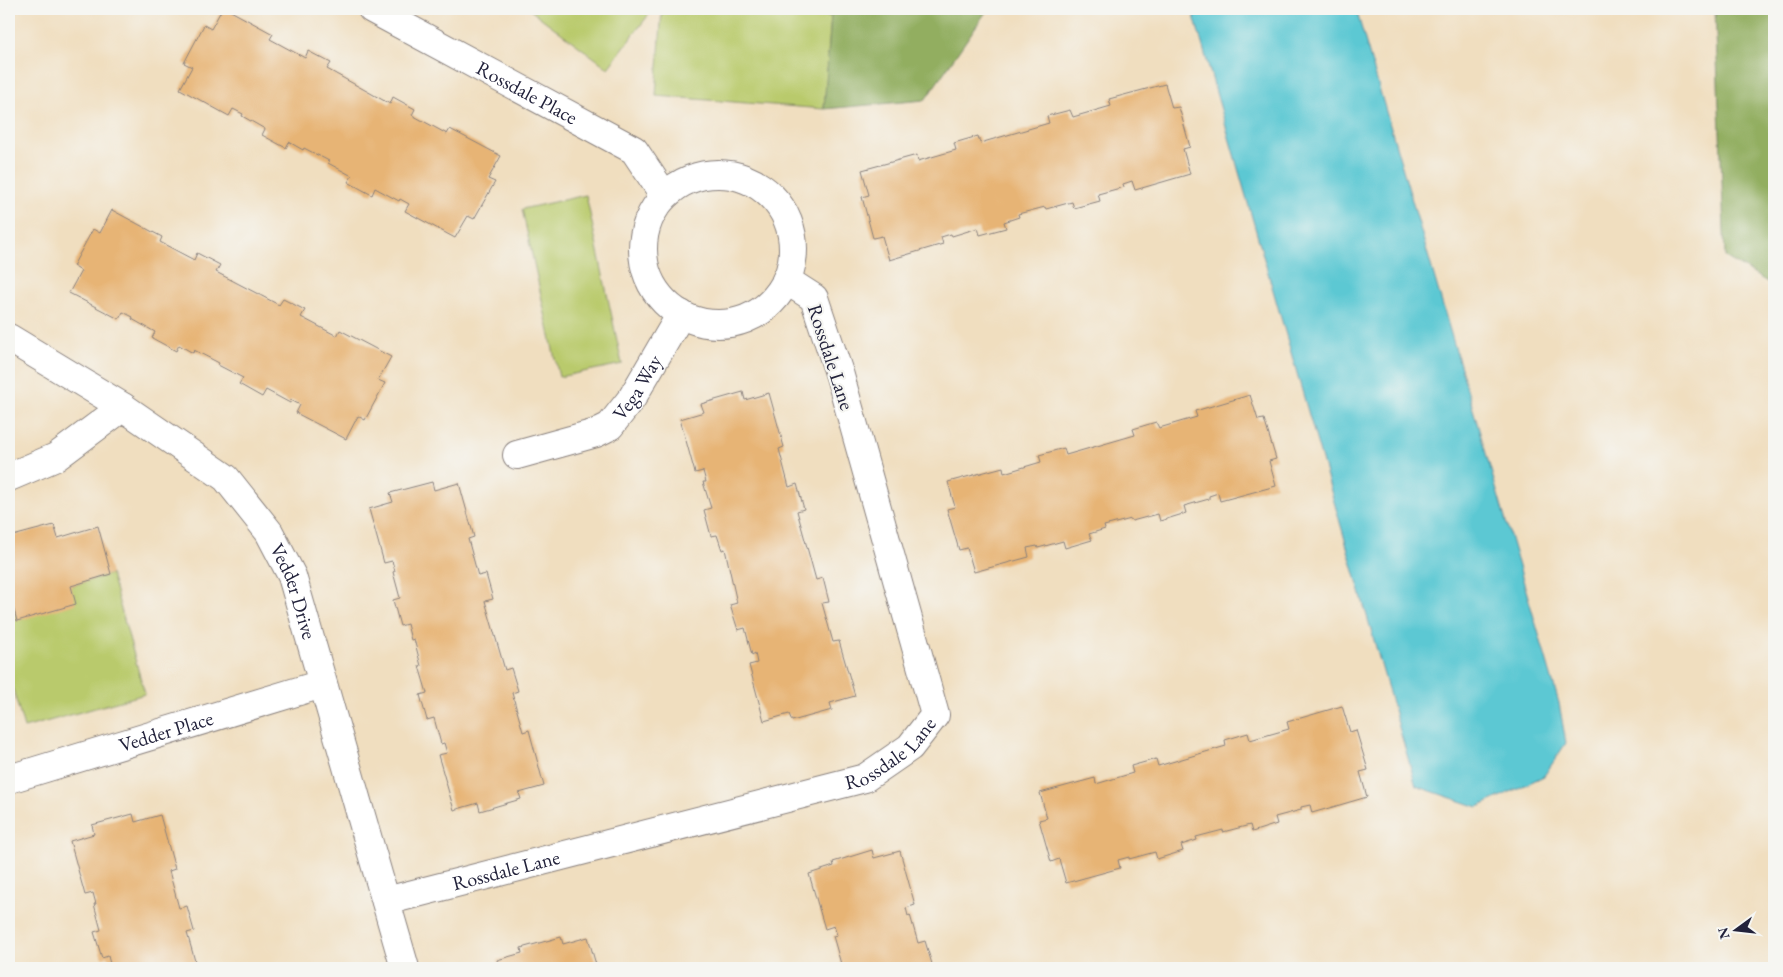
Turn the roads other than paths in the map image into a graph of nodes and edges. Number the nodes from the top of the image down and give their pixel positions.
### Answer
1 (372, 9) edge
2 (664, 196) junction
3 (786, 280) junction
4 (681, 314) junction
5 (9, 338) edge
6 (122, 407) junction
7 (517, 455) dead end
8 (9, 477) edge
9 (322, 684) junction
10 (9, 778) edge
11 (386, 901) junction
12 (405, 968) edge

1 - 2 street, Rossdale Place
2 - 3 street
2 - 4 street
3 - 4 street
3 - 11 street, Rossdale Lane
4 - 7 street, Vega Way
5 - 6 street, Vedder Drive
6 - 8 street
6 - 9 street, Vedder Drive
9 - 10 street, Vedder Place
9 - 11 street, Vedder Drive
11 - 12 street, Vedder Drive

